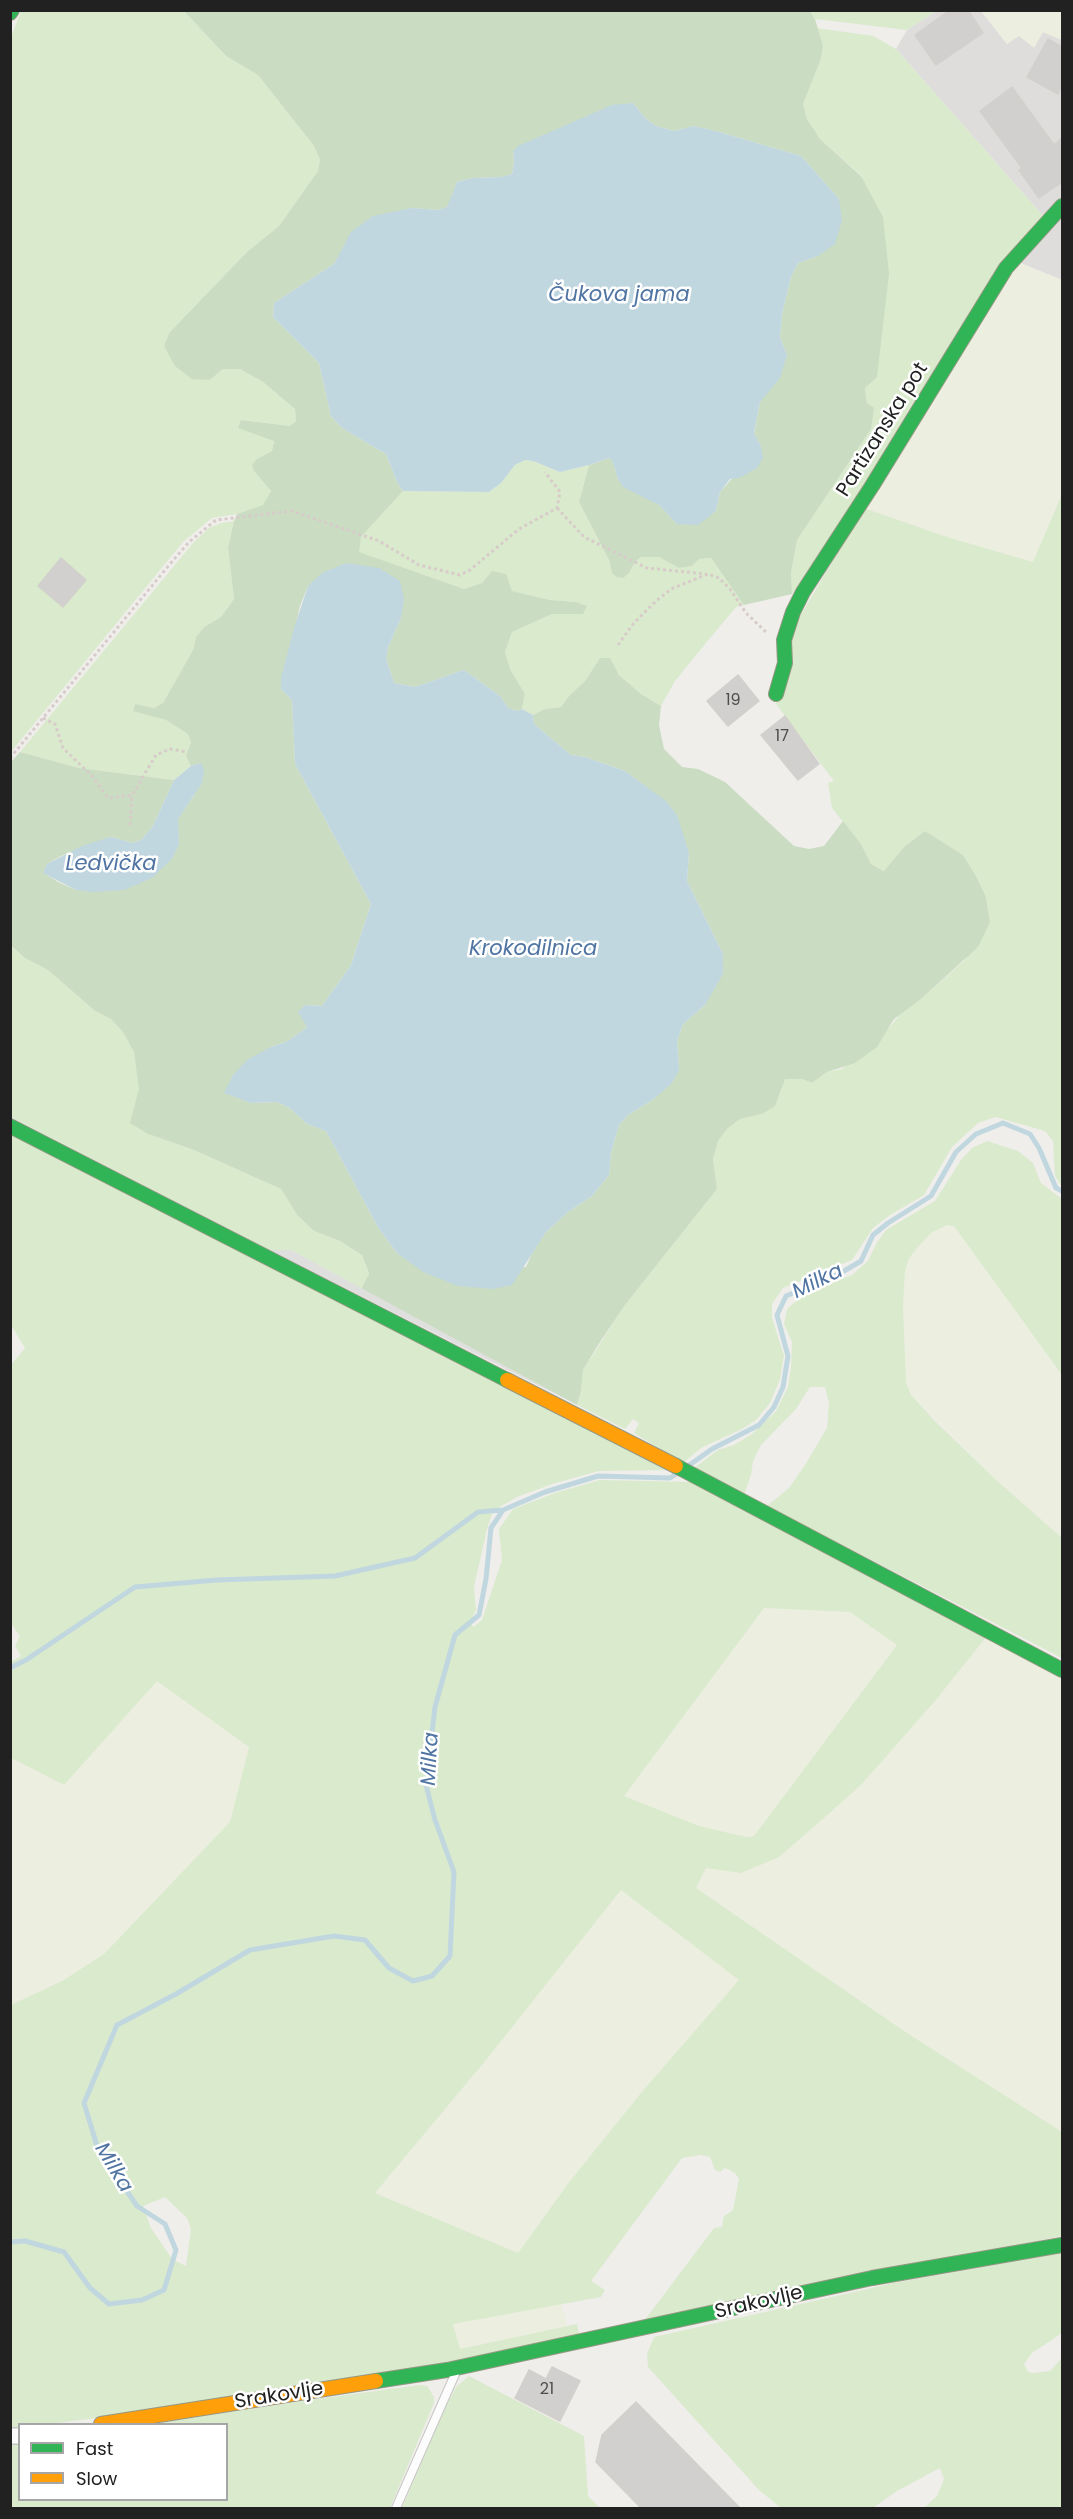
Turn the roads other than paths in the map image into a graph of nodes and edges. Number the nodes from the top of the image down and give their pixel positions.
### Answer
1 (1062, 206) edge
2 (776, 694) dead end
3 (10, 1126) edge
4 (1062, 1670) edge
5 (1062, 2245) edge
6 (458, 2368) junction
7 (107, 2423) edge
8 (396, 2508) edge

1 - 2 street, Partizanska pot
3 - 4 street
5 - 6 street, Srakovlje
6 - 7 street, Srakovlje
6 - 8 lane

